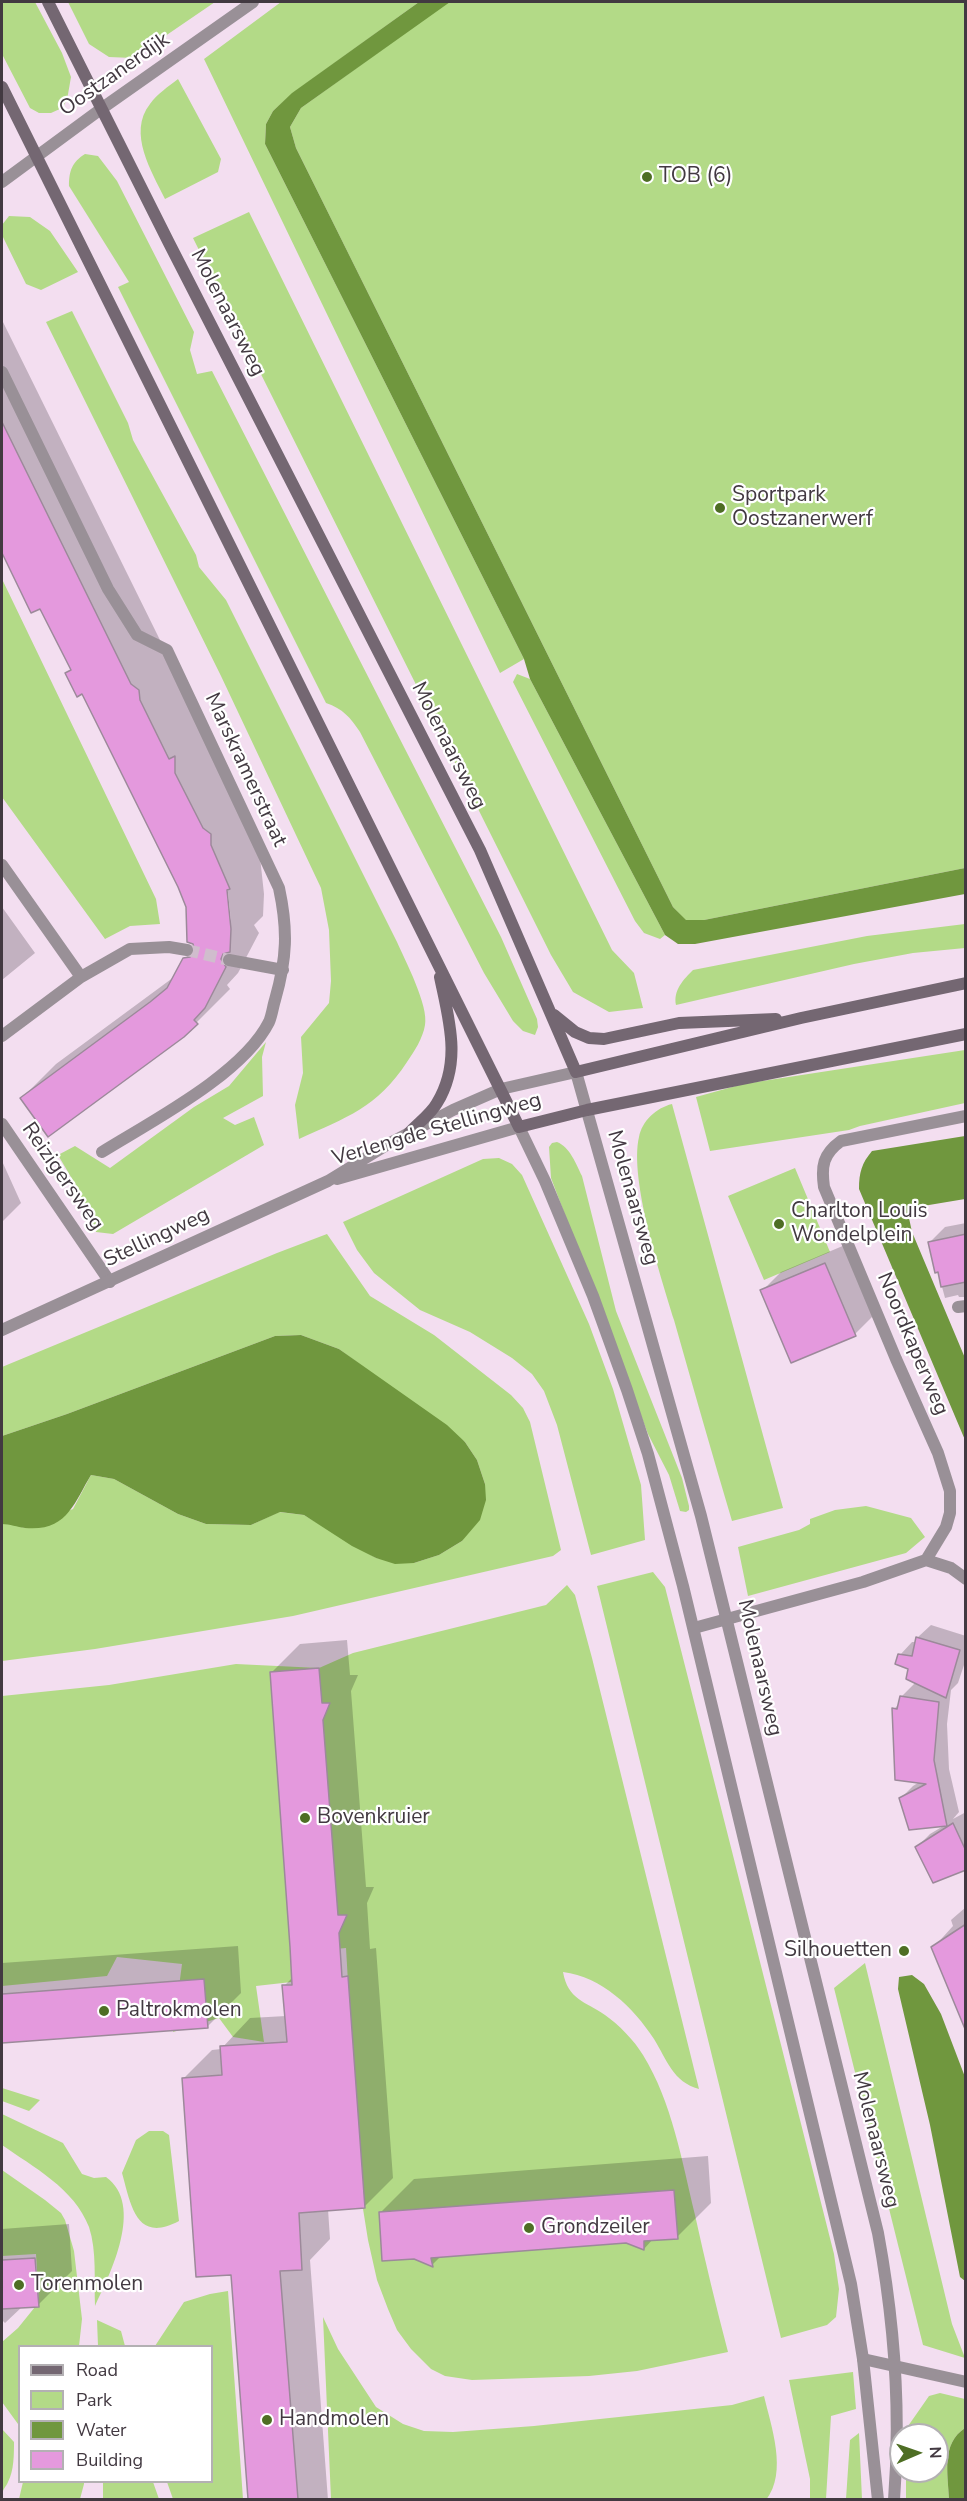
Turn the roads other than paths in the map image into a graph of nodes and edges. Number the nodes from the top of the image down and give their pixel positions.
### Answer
1 (48, 2) edge
2 (253, 2) edge
3 (2, 87) edge
4 (101, 109) junction
5 (36, 155) junction
6 (2, 182) edge
7 (2, 372) edge
8 (2, 865) edge
9 (187, 950) tunnel mouth
10 (229, 960) tunnel mouth
11 (437, 961) junction
12 (283, 970) junction
13 (81, 977) junction
14 (966, 983) edge
15 (553, 1014) junction
16 (801, 1018) junction
17 (966, 1034) edge
18 (2, 1036) edge
19 (576, 1072) junction
20 (501, 1089) junction
21 (587, 1110) junction
22 (966, 1116) edge
23 (2, 1124) edge
24 (519, 1127) junction
25 (409, 1133) junction
26 (102, 1152) dead end
27 (328, 1181) junction
28 (110, 1282) junction
29 (2, 1330) edge
30 (926, 1560) junction
31 (966, 1579) edge
32 (727, 1620) junction
33 (694, 1628) junction
34 (863, 2359) junction
35 (894, 2366) junction
36 (966, 2382) edge
37 (878, 2499) edge
38 (894, 2499) edge

1 - 4 main road, Molenaarsweg
2 - 4 street, Oostzanerdijk
3 - 5 main road
4 - 5 street, Oostzanerdijk
4 - 15 main road, Molenaarsweg
5 - 6 street, Oostzanerdijk
5 - 11 main road
7 - 12 street, Marskramerstraat
8 - 13 street
9 - 13 street
10 - 12 street
11 - 20 main road
11 - 25 main road
12 - 26 street, Marskramerstraat
13 - 18 street
14 - 16 main road, Verlengde Stellingweg
15 - 16 main road
15 - 19 main road, Molenaarsweg
16 - 19 main road, Verlengde Stellingweg
17 - 21 main road, Verlengde Stellingweg
19 - 20 street, Verlengde Stellingweg
19 - 21 street, Molenaarsweg
20 - 24 main road
20 - 25 street, Verlengde Stellingweg
21 - 24 main road, Verlengde Stellingweg
21 - 32 street, Molenaarsweg
22 - 30 street, Noordkaperweg
23 - 28 street, Reizigersweg
24 - 27 street, Verlengde Stellingweg
24 - 33 street
25 - 27 street, Verlengde Stellingweg
27 - 28 street, Stellingweg
28 - 29 street, Stellingweg
30 - 31 street
30 - 32 street
32 - 33 street
32 - 35 street, Molenaarsweg
33 - 34 street
34 - 35 street
34 - 37 street
35 - 36 street
35 - 38 street, Molenaarsweg

